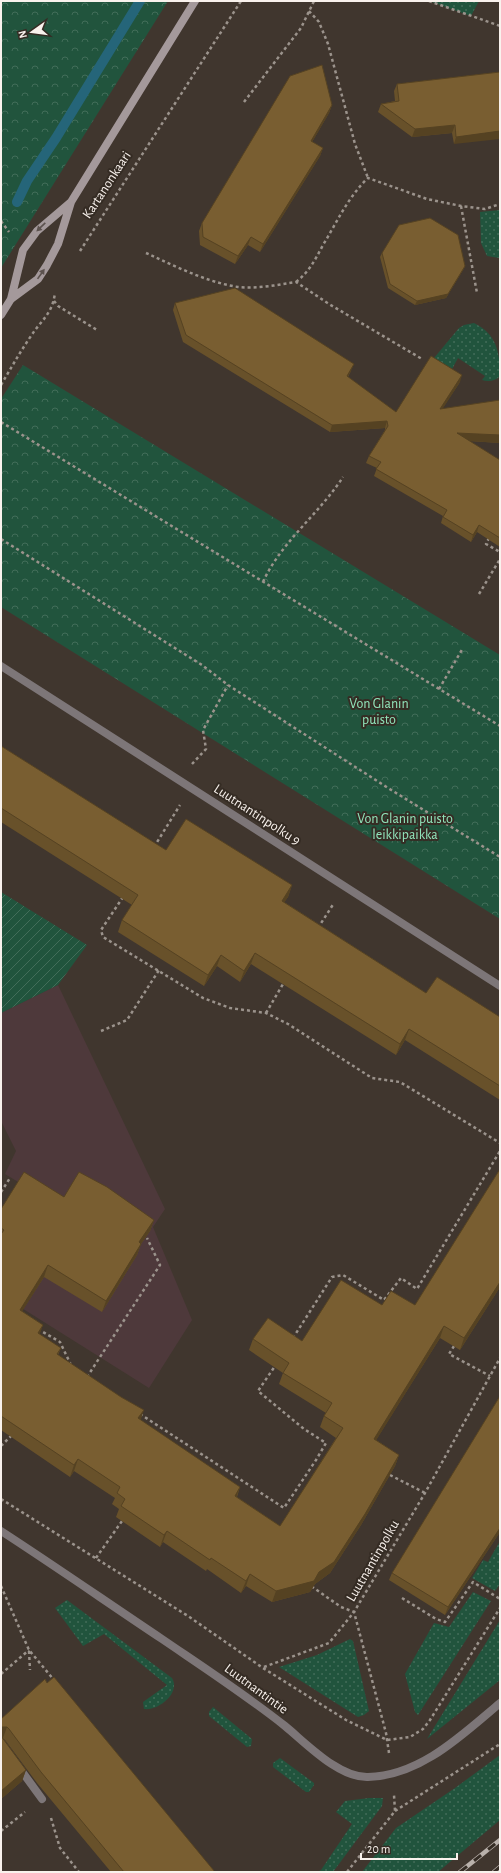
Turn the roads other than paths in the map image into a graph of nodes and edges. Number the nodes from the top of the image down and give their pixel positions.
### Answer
1 (195, 1) edge
2 (71, 202) junction
3 (11, 299) junction
4 (1, 315) edge
5 (1, 666) edge
6 (500, 986) edge
7 (1, 1531) edge
8 (500, 1703) edge
9 (15, 1761) edge
10 (42, 1799) road end

1 - 2 street, Kartanonkaari
3 -> 2 street, Kartanonkaari
2 -> 3 street, Kartanonkaari
3 - 4 street, Kartanonkaari
5 - 6 street, Luutnantinpolku 9
7 - 8 street, Luutnantintie
9 - 10 street

